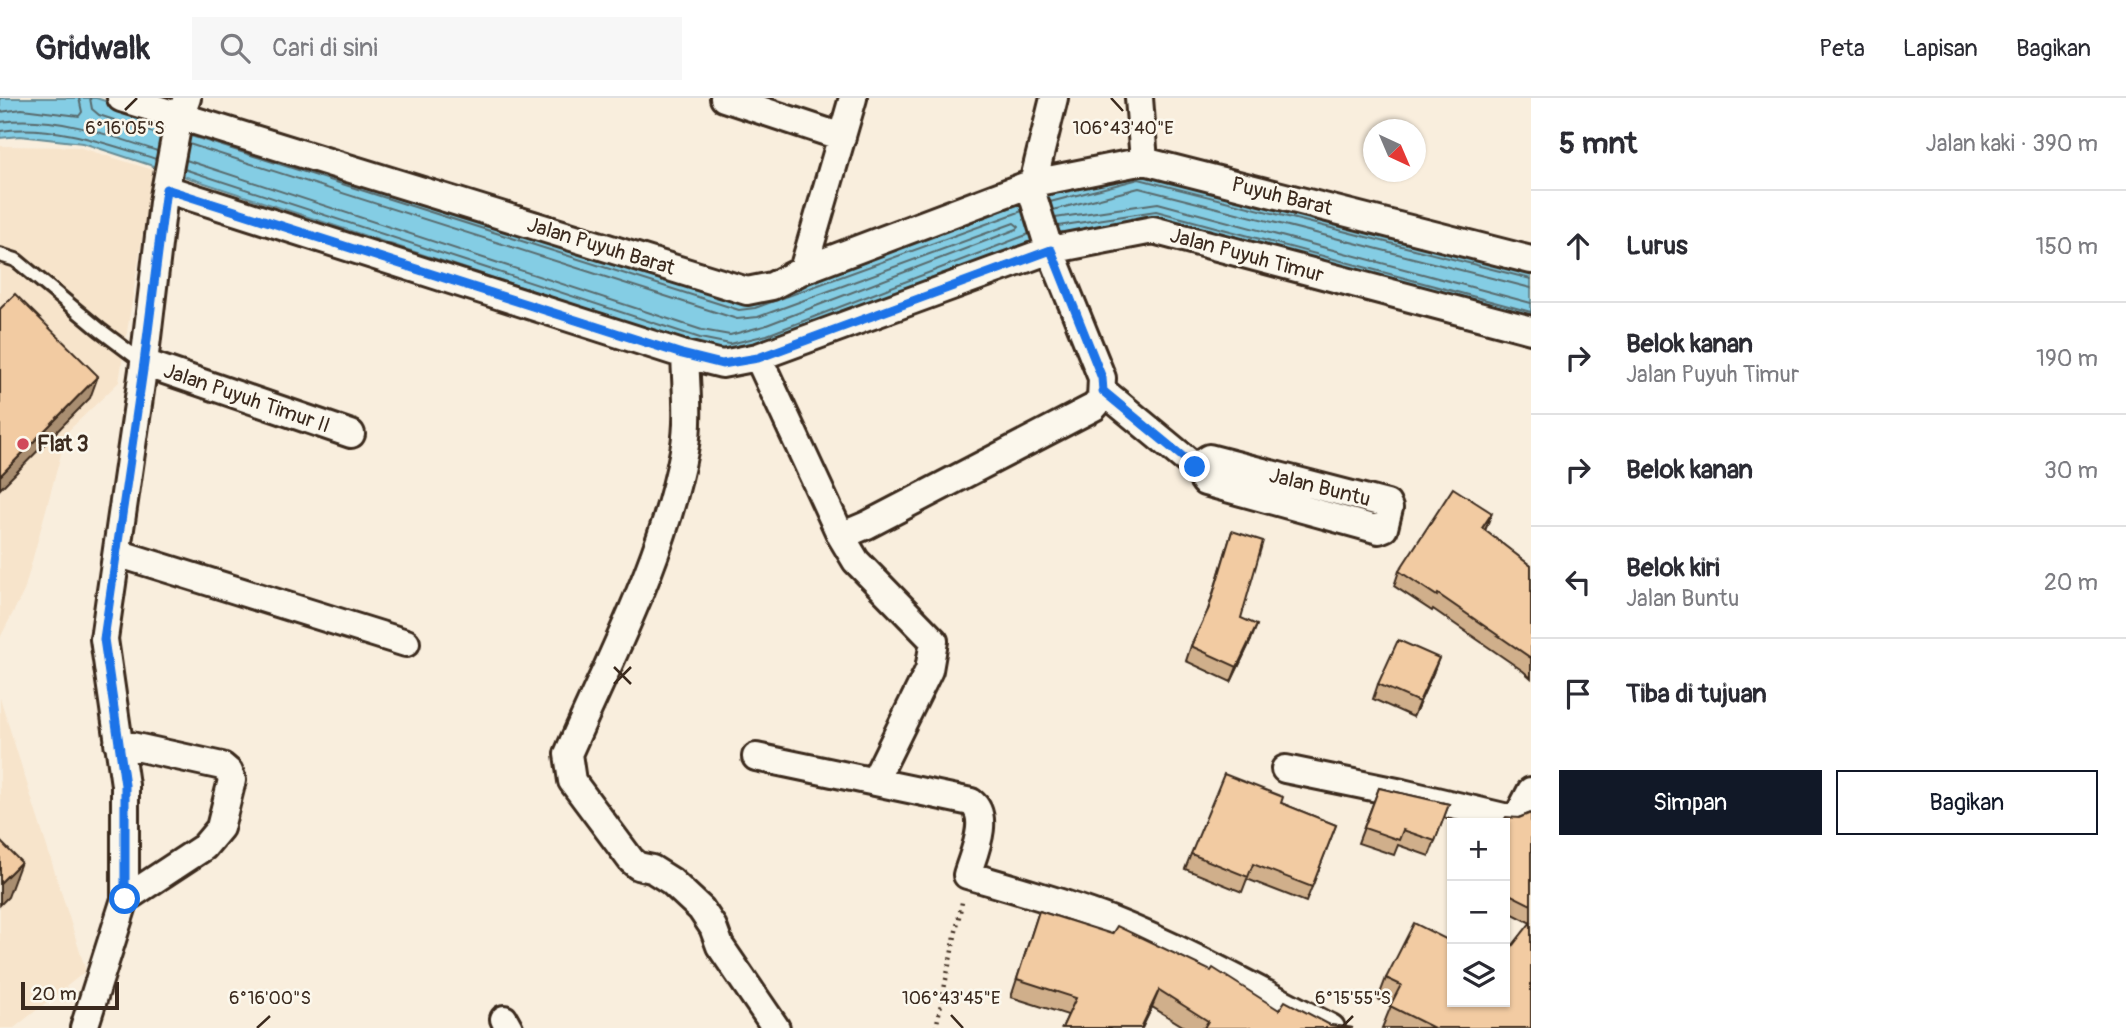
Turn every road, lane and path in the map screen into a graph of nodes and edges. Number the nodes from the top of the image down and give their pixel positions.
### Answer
1 (121, 98) edge
2 (724, 98) edge
3 (853, 98) edge
4 (1054, 98) edge
5 (1139, 98) edge
6 (182, 112) edge
7 (842, 137) junction
8 (1144, 161) junction
9 (167, 183) junction
10 (1032, 188) junction
11 (1049, 246) junction
12 (0, 255) edge
13 (1531, 260) edge
14 (803, 270) junction
15 (1531, 330) edge
16 (685, 355) junction
17 (758, 358) junction
18 (144, 363) junction
19 (1103, 391) junction
20 (351, 434) dead end
21 (1195, 467) junction
22 (841, 536) junction
23 (117, 554) junction
24 (406, 643) dead end
25 (118, 743) junction
26 (756, 757) dead end
27 (1285, 769) dead end
28 (875, 780) junction
29 (1531, 791) edge
30 (967, 875) junction
31 (125, 899) junction
32 (83, 1028) edge
33 (776, 1028) edge
34 (936, 1028) edge
35 (1331, 1028) edge

1 - 6 street, Jalan Puyuh Barat
2 - 7 street
3 - 7 street
4 - 10 street
5 - 8 street
6 - 9 street
6 - 14 street, Jalan Puyuh Barat
7 - 14 street
8 - 10 street, Puyuh Barat
8 - 13 street, Puyuh Barat
9 - 16 street, Jalan Puyuh Timur
9 - 18 street
10 - 11 street
10 - 14 street, Jalan Puyuh Barat
11 - 15 street, Jalan Puyuh Timur
11 - 17 street, Jalan Puyuh Timur
11 - 19 street
12 - 18 lane
16 - 17 street, Jalan Puyuh Timur
16 - 33 street
17 - 22 street
18 - 20 street, Jalan Puyuh Timur II
18 - 23 street
19 - 21 street, Jalan Buntu
19 - 22 street
21 - 21 street, Jalan Buntu
22 - 28 street
23 - 24 street
23 - 25 street
25 - 31 street
25 - 31 street
26 - 28 street
27 - 29 street
28 - 30 street
30 - 34 path
30 - 35 street
31 - 32 street

